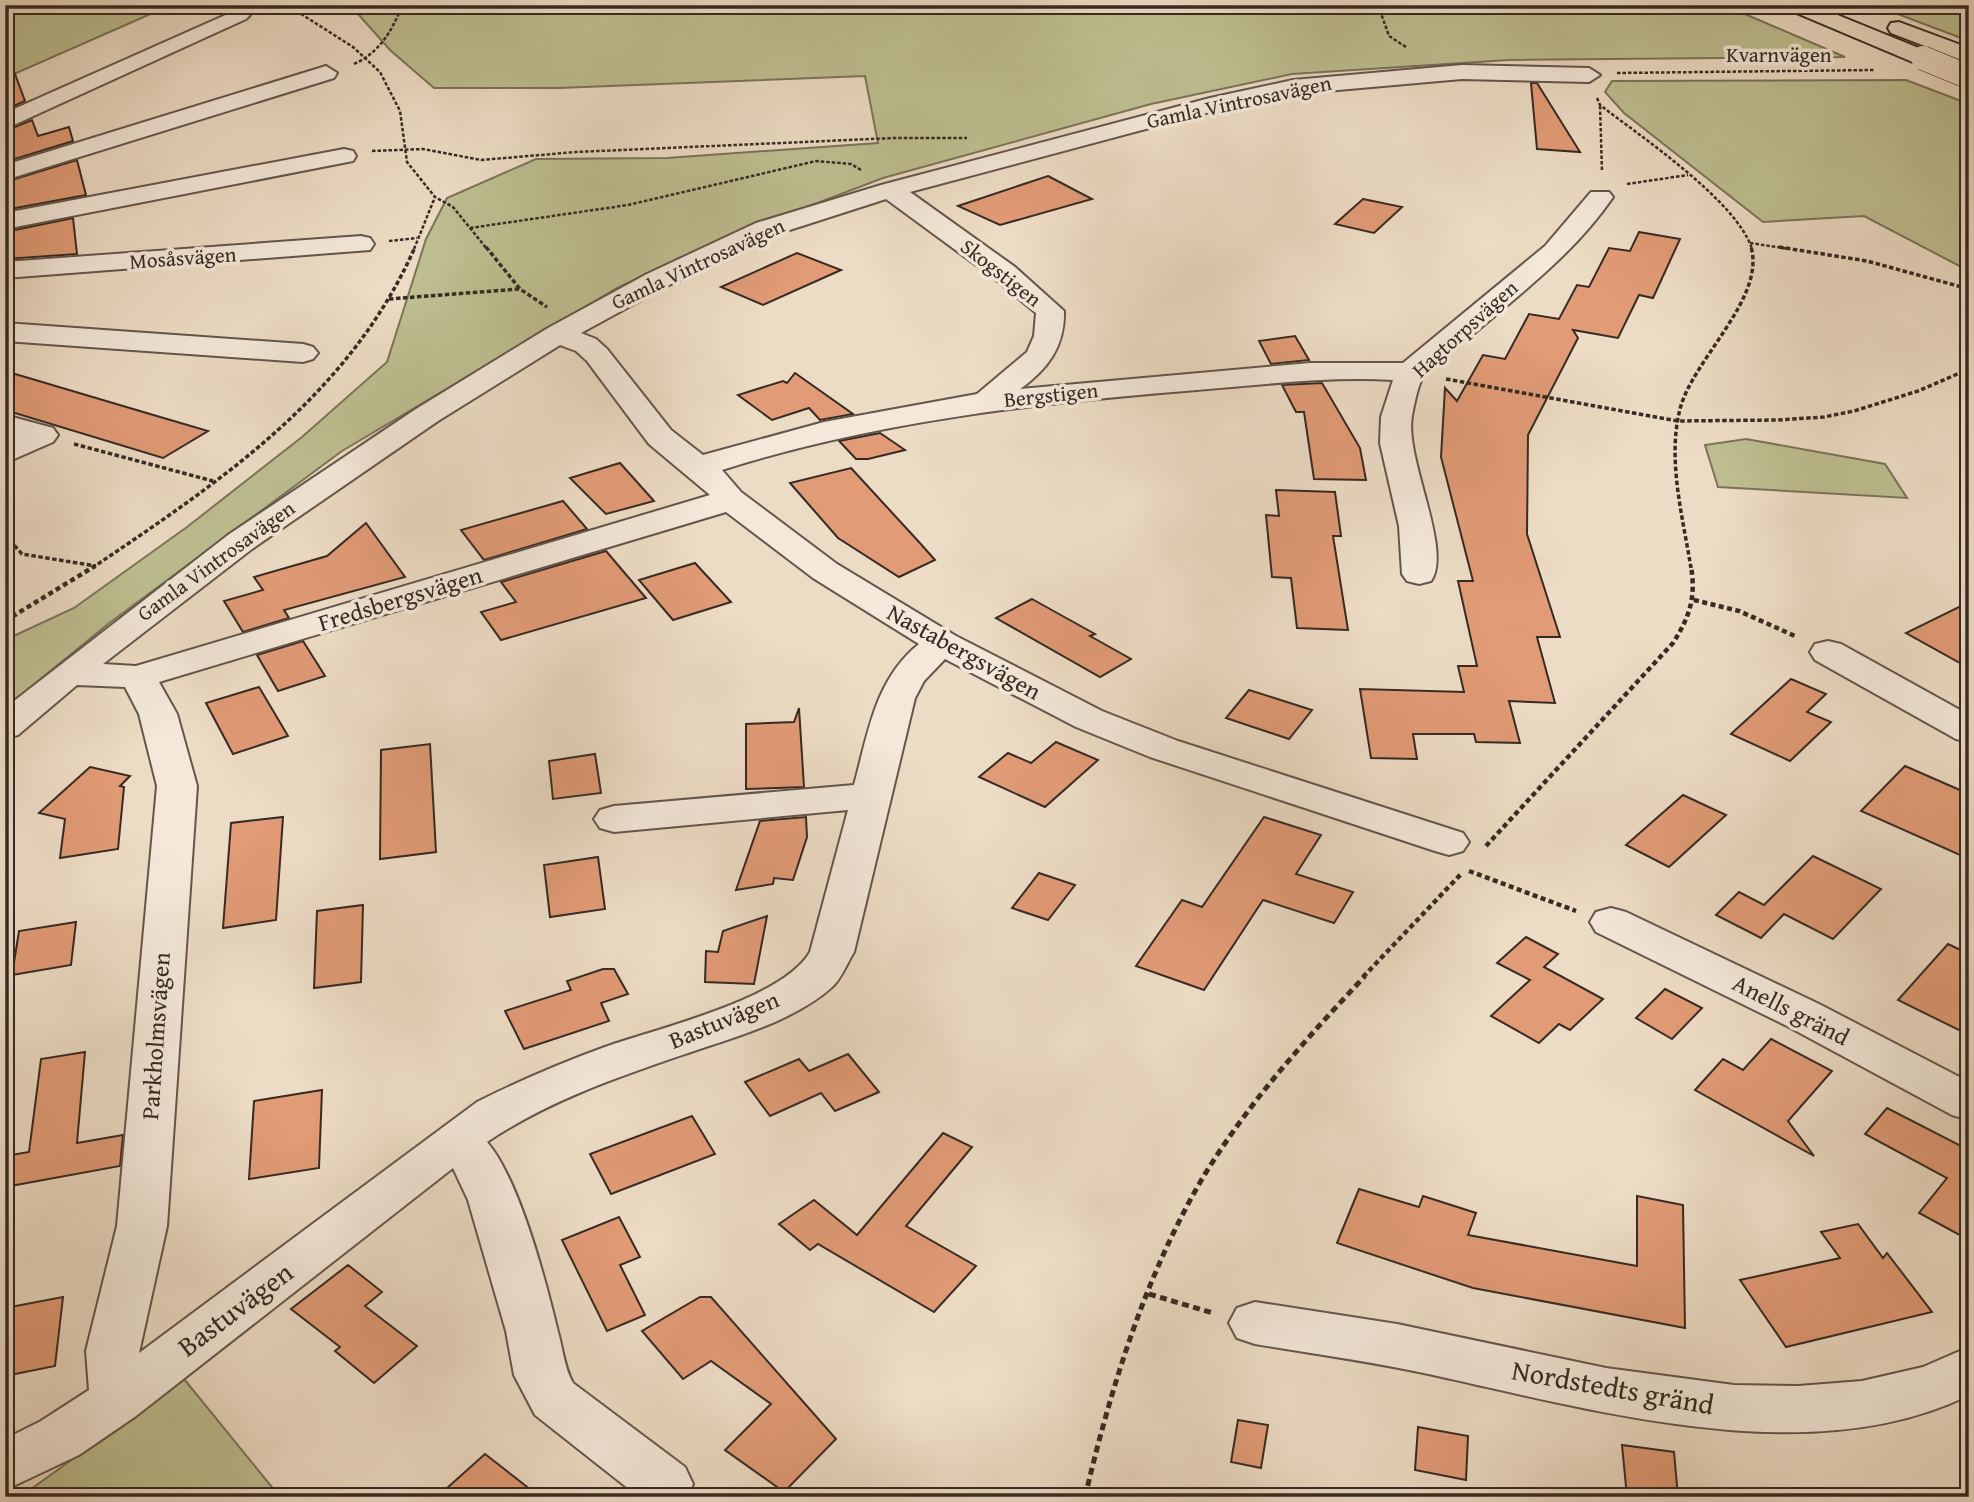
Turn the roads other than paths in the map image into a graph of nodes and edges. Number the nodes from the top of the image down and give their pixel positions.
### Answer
1 (1794, 5) edge
2 (1842, 5) edge
3 (239, 15) dead end
4 (1968, 63) edge
5 (327, 73) dead end
6 (1589, 75) road end
7 (5, 122) edge
8 (344, 156) dead end
9 (5, 173) edge
10 (890, 190) junction
11 (1601, 192) road end
12 (5, 221) edge
13 (361, 244) dead end
14 (5, 271) edge
15 (566, 329) junction
16 (5, 332) edge
17 (303, 353) dead end
18 (1410, 372) junction
19 (988, 402) junction
20 (5, 424) edge
21 (5, 454) edge
22 (699, 467) junction
23 (729, 499) junction
24 (1419, 574) dead end
25 (943, 644) junction
26 (1828, 652) road end
27 (68, 674) junction
28 (138, 677) junction
29 (5, 727) edge
30 (1969, 731) edge
31 (872, 796) junction
32 (614, 819) dead end
33 (1463, 856) road end
34 (1611, 922) road end
35 (1969, 1103) edge
36 (457, 1139) junction
37 (1255, 1323) road end
38 (1969, 1369) edge
39 (117, 1400) junction
40 (5, 1466) edge
41 (665, 1485) dead end

1 - 4 highway, bridge
2 - 4 highway
3 - 7 street
5 - 9 street
6 - 10 street, Gamla Vintrosavägen
8 - 12 street
10 - 15 street, Gamla Vintrosavägen
10 - 19 street, Skogstigen
11 - 18 street, Hagtorpsvägen
13 - 14 street, Mosåsvägen
15 - 22 street, Nastabergsvägen
15 - 27 street, Gamla Vintrosavägen
16 - 17 street
18 - 19 street, Bergstigen
18 - 24 street, Hagtorpsvägen
19 - 22 street, Bergstigen
20 - 21 street
22 - 23 street, Nastabergsvägen
23 - 25 street, Nastabergsvägen
23 - 28 street, Fredsbergsvägen
25 - 31 street, Bastuvägen
25 - 33 street, Nastabergsvägen
26 - 30 street
27 - 28 street, Fredsbergsvägen
27 - 29 street, Gamla Vintrosavägen
28 - 39 street, Parkholmsvägen
31 - 32 street
31 - 36 street, Bastuvägen
34 - 35 street, Anells gränd
36 - 39 street, Bastuvägen
36 - 41 street
37 - 38 street, Nordstedts gränd
39 - 40 street, Bastuvägen

